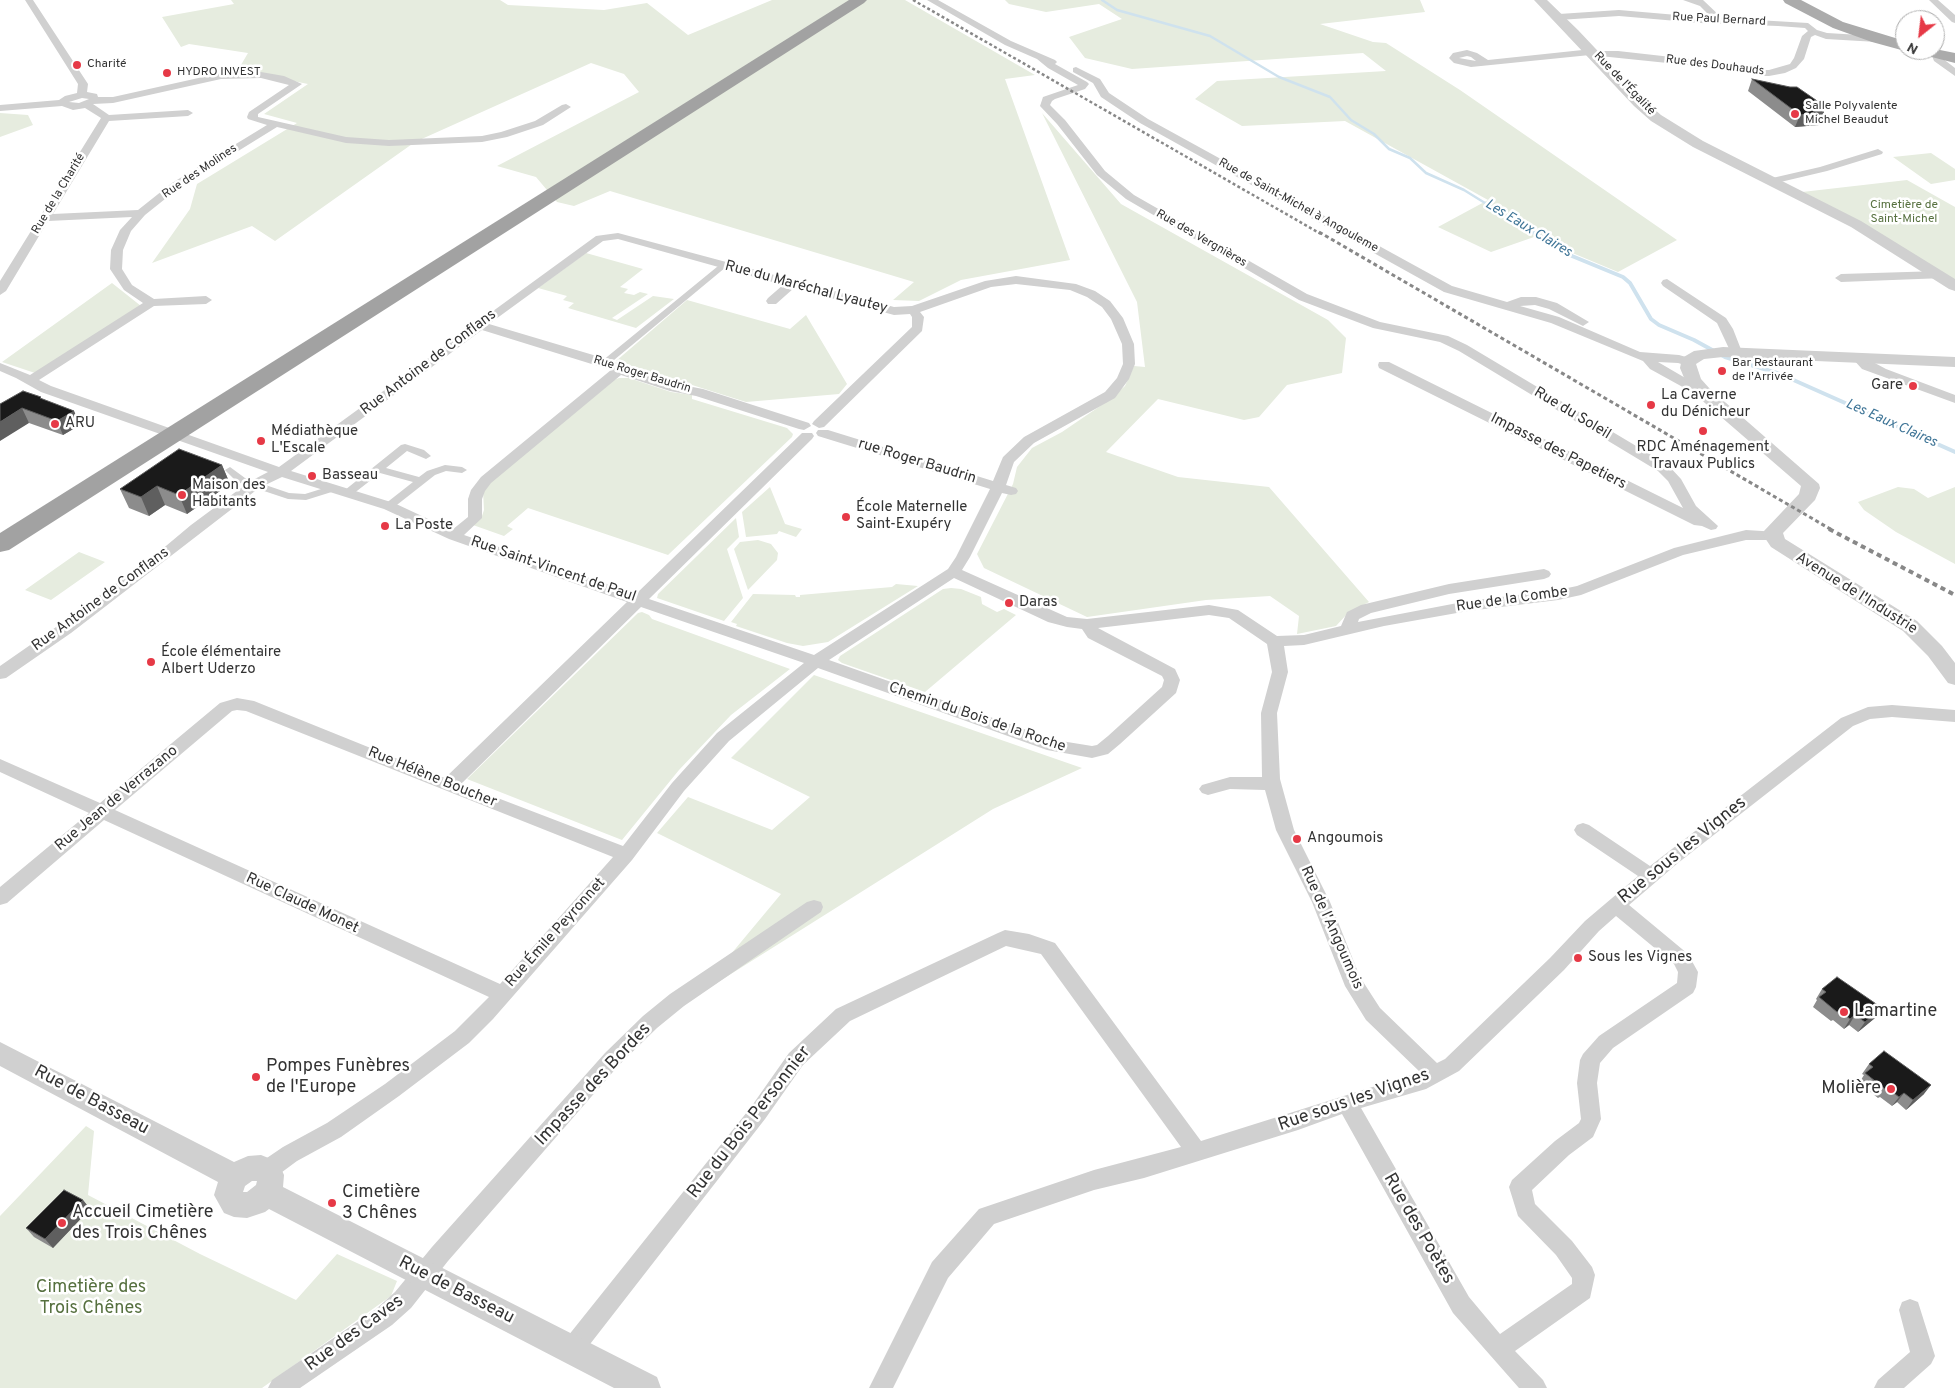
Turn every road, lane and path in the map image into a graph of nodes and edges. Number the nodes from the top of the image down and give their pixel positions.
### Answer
1 (29, 0) edge
2 (847, 0) edge
3 (931, 0) edge
4 (1540, 0) edge
5 (1687, 0) edge
6 (1790, 0) edge
7 (1933, 0) edge
8 (1810, 11) junction
9 (1558, 17) junction
10 (1718, 20) junction
11 (1955, 20) edge
12 (1811, 29) junction
13 (1877, 39) junction
14 (1895, 44) edge
15 (1593, 53) junction
16 (1042, 59) junction
17 (1938, 60) edge
18 (1486, 63) dead end
19 (1955, 73) edge
20 (90, 102) junction
21 (566, 107) dead end
22 (0, 108) edge
23 (188, 113) dead end
24 (106, 118) junction
25 (275, 124) junction
26 (1878, 152) dead end
27 (1772, 181) junction
28 (141, 213) junction
29 (45, 218) junction
30 (618, 236) joint
31 (723, 265) junction
32 (1940, 275) junction
33 (1841, 278) dead end
34 (1667, 282) dead end
35 (792, 283) junction
36 (1955, 286) edge
37 (0, 291) edge
38 (206, 300) dead end
39 (772, 301) dead end
40 (151, 303) junction
41 (1507, 306) junction
42 (913, 310) junction
43 (479, 325) junction
44 (1411, 333) joint
45 (1723, 353) junction
46 (1646, 358) junction
47 (1858, 358) junction
48 (1684, 361) junction
49 (1955, 362) edge
50 (605, 364) junction
51 (1384, 364) dead end
52 (0, 367) edge
53 (618, 370) junction
54 (0, 374) edge
55 (33, 383) junction
56 (1704, 393) junction
57 (20, 395) edge
58 (1955, 399) edge
59 (821, 428) junction
60 (805, 431) junction
61 (426, 456) dead end
62 (379, 469) junction
63 (230, 470) dead end
64 (462, 470) dead end
65 (282, 471) junction
66 (421, 481) junction
67 (254, 485) junction
68 (334, 488) junction
69 (1005, 489) junction
70 (349, 492) junction
71 (389, 506) junction
72 (0, 525) edge
73 (1711, 526) junction
74 (1774, 535) junction
75 (454, 536) junction
76 (1732, 539) junction
77 (0, 544) edge
78 (954, 572) junction
79 (1544, 574) dead end
80 (637, 600) junction
81 (1087, 624) junction
82 (1347, 630) junction
83 (1274, 641) junction
84 (816, 661) junction
85 (0, 674) edge
86 (1955, 678) edge
87 (237, 704) joint
88 (1955, 716) edge
89 (0, 765) edge
90 (1273, 784) junction
91 (448, 786) junction
92 (1208, 790) dead end
93 (102, 812) junction
94 (1583, 830) dead end
95 (626, 855) junction
96 (1651, 876) junction
97 (0, 898) edge
98 (1616, 905) junction
99 (814, 907) dead end
100 (502, 994) junction
101 (0, 1053) edge
102 (1435, 1074) junction
103 (1347, 1103) junction
104 (1196, 1152) junction
105 (266, 1182) junction
106 (425, 1275) junction
107 (1910, 1310) dead end
108 (572, 1349) junction
109 (1498, 1349) junction
110 (280, 1388) edge
111 (646, 1388) edge
112 (881, 1388) edge
113 (1534, 1388) edge
114 (1886, 1388) edge

1 - 20 street
2 - 72 highway
2 - 77 highway
3 - 16 street, Rue de Saint-Michel à Angouleme
4 - 9 street, Rue de l'Égalité
5 - 10 street
6 - 8 main road
7 - 11 street
8 - 12 street
8 - 13 main road
9 - 10 street, Rue Paul Bernard
9 - 15 street, Rue de l'Égalité
10 - 12 street, Rue Paul Bernard
12 - 13 street, Rue Paul Bernard
12 - 15 street, Rue des Douhauds
13 - 14 main road
15 - 18 street, Rue des Douhauds
15 - 27 street, Rue de l'Égalité
16 - 41 street, Rue de Saint-Michel à Angouleme
16 - 44 street, Rue des Vergnières
17 - 19 street
20 - 22 street
20 - 24 street
20 - 25 street
21 - 25 street
23 - 24 street
24 - 29 street, Rue de la Charité
25 - 28 street, Rue des Molines
26 - 27 street
27 - 32 street, Rue de l'Égalité
28 - 29 street
28 - 40 street, Rue des Molines
29 - 37 street, Rue de la Charité
30 - 31 street, Rue du Maréchal Lyautey
30 - 43 street, Rue Antoine de Conflans
31 - 35 street, Rue du Maréchal Lyautey
31 - 50 street
32 - 33 street
32 - 36 street, Rue de l'Égalité
34 - 45 street
35 - 39 street
35 - 42 street, Rue du Maréchal Lyautey
38 - 40 street
40 - 55 street
41 - 46 street, Rue de Saint-Michel à Angouleme
41 - 48 street
42 - 59 street
42 - 69 street, Rue du Maréchal Lyautey
43 - 50 street, Rue Roger Baudrin
43 - 65 street, Rue Antoine de Conflans
44 - 73 street, Rue du Soleil
45 - 47 street
45 - 48 street
46 - 48 street, Rue de Saint-Michel à Angouleme
46 - 56 street
47 - 49 street
47 - 58 street
48 - 56 street
50 - 53 street, Rue Roger Baudrin
51 - 73 street, Impasse des Papetiers
52 - 55 street, Rue Saint-Vincent de Paul
53 - 60 street, Rue Roger Baudrin
53 - 75 street
54 - 55 street
55 - 57 street
55 - 65 street, Rue Saint-Vincent de Paul
56 - 74 street
59 - 60 street
59 - 69 street, rue Roger Baudrin
60 - 80 street
61 - 62 street
62 - 66 street
62 - 70 street
63 - 67 street
64 - 66 street
65 - 67 street, Rue Antoine de Conflans
65 - 68 street, Rue Saint-Vincent de Paul
66 - 71 street
67 - 68 street
67 - 85 street, Rue Antoine de Conflans
68 - 70 street, Rue Saint-Vincent de Paul
69 - 78 street, Rue du Maréchal Lyautey
70 - 71 street, Rue Saint-Vincent de Paul
71 - 75 street, Rue Saint-Vincent de Paul
73 - 76 street, Impasse des Papetiers
74 - 76 street, Rue de la Combe
74 - 86 street, Avenue de l'Industrie
75 - 80 street, Rue Saint-Vincent de Paul
76 - 82 street, Rue de la Combe
78 - 81 street
78 - 84 street, Rue du Maréchal Lyautey
79 - 82 street
80 - 84 street, Rue Saint-Vincent de Paul
80 - 91 street
81 - 83 street
81 - 84 street, Chemin du Bois de la Roche
82 - 83 street, Rue de la Combe
83 - 90 street, Rue de l'Angoumois
84 - 95 street, Rue Émile Peyronnet
87 - 91 street, Rue Hélène Boucher
87 - 93 street, Rue Jean de Verrazano
88 - 96 street, Rue sous les Vignes
89 - 93 street, Rue Claude Monet
90 - 92 street
90 - 102 street, Rue de l'Angoumois
91 - 95 street, Rue Hélène Boucher
93 - 97 street, Rue Jean de Verrazano
93 - 100 street, Rue Claude Monet
94 - 96 street
95 - 100 street, Rue Émile Peyronnet
96 - 98 street, Rue sous les Vignes
98 - 102 street, Rue sous les Vignes
98 - 109 street
99 - 106 street, Impasse des Bordes
100 - 105 street, Rue Émile Peyronnet
101 - 105 street, Rue de Basseau
102 - 103 street, Rue sous les Vignes
103 - 104 street, Rue sous les Vignes
103 - 109 street, Rue des Poètes
104 - 108 street, Rue du Bois Personnier
104 - 112 street, Rue sous les Vignes
105 - 106 street, Rue de Basseau
106 - 108 street, Rue de Basseau
106 - 110 street, Rue des Caves
107 - 114 street
108 - 111 street, Rue de Basseau
109 - 113 street, Rue des Poètes

